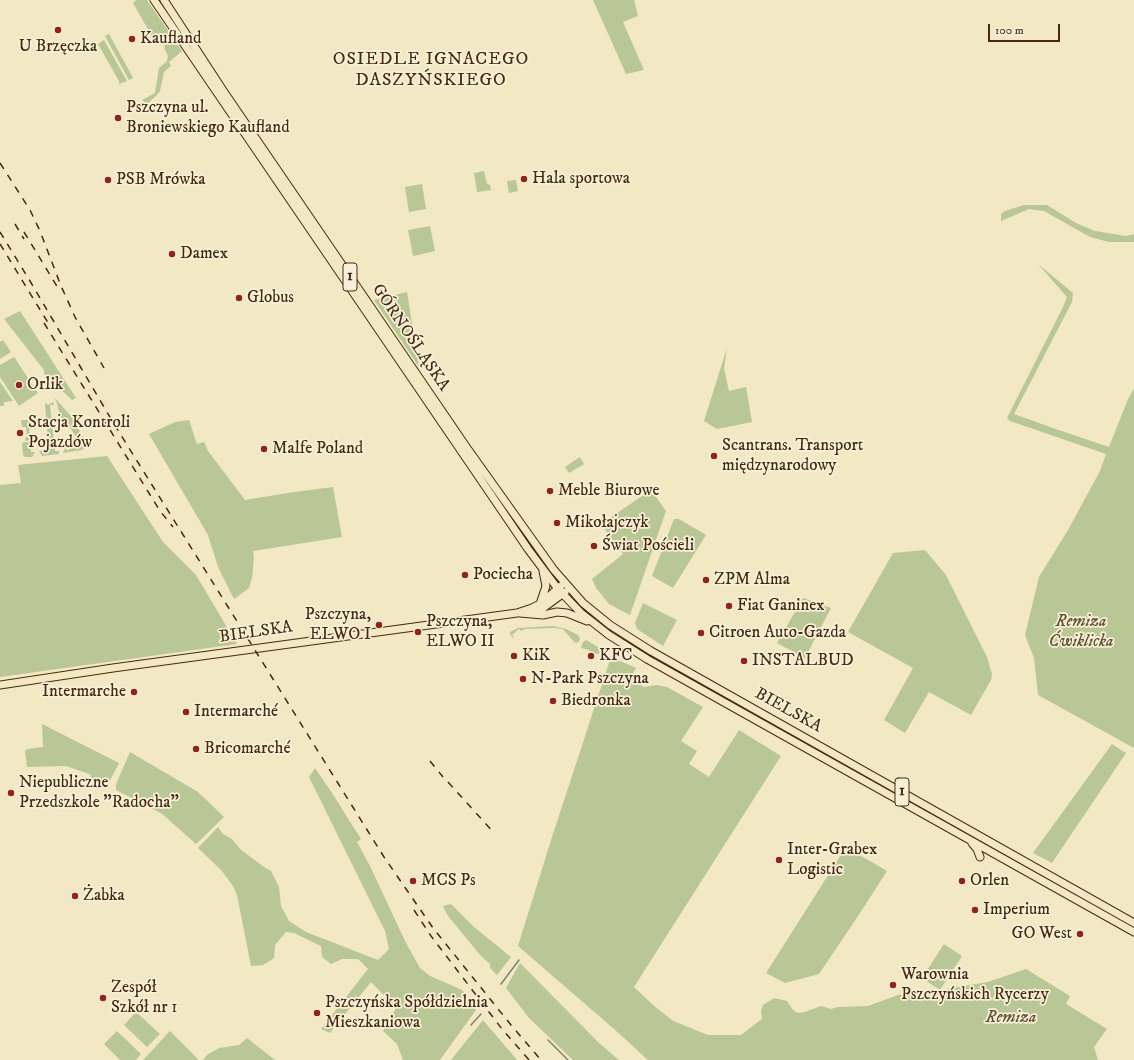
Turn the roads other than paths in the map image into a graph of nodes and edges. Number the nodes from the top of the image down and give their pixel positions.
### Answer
1 (154, 0) edge
2 (164, 0) edge
3 (541, 567) junction
4 (567, 586) junction
5 (560, 591) junction
6 (540, 604) junction
7 (517, 613) junction
8 (535, 614) junction
9 (593, 623) junction
10 (0, 685) edge
11 (971, 842) junction
12 (980, 857) dead end
13 (1134, 923) edge
14 (1134, 932) edge

1 - 3 main road, GÓRNOŚLĄSKA / 1
2 - 4 main road, GÓRNOŚLĄSKA / 1
3 - 5 main road, GÓRNOŚLĄSKA / 1
3 - 6 main road
4 - 5 main road, BIELSKA
4 - 13 main road, BIELSKA / 1
5 - 6 main road, BIELSKA
5 - 8 main road, BIELSKA
5 - 9 main road, BIELSKA / 1
6 - 7 main road, BIELSKA
7 - 8 main road, BIELSKA
7 - 10 main road, BIELSKA
8 - 9 main road
9 - 11 main road, BIELSKA / 1
11 - 12 main road
11 - 14 main road, BIELSKA / 1

